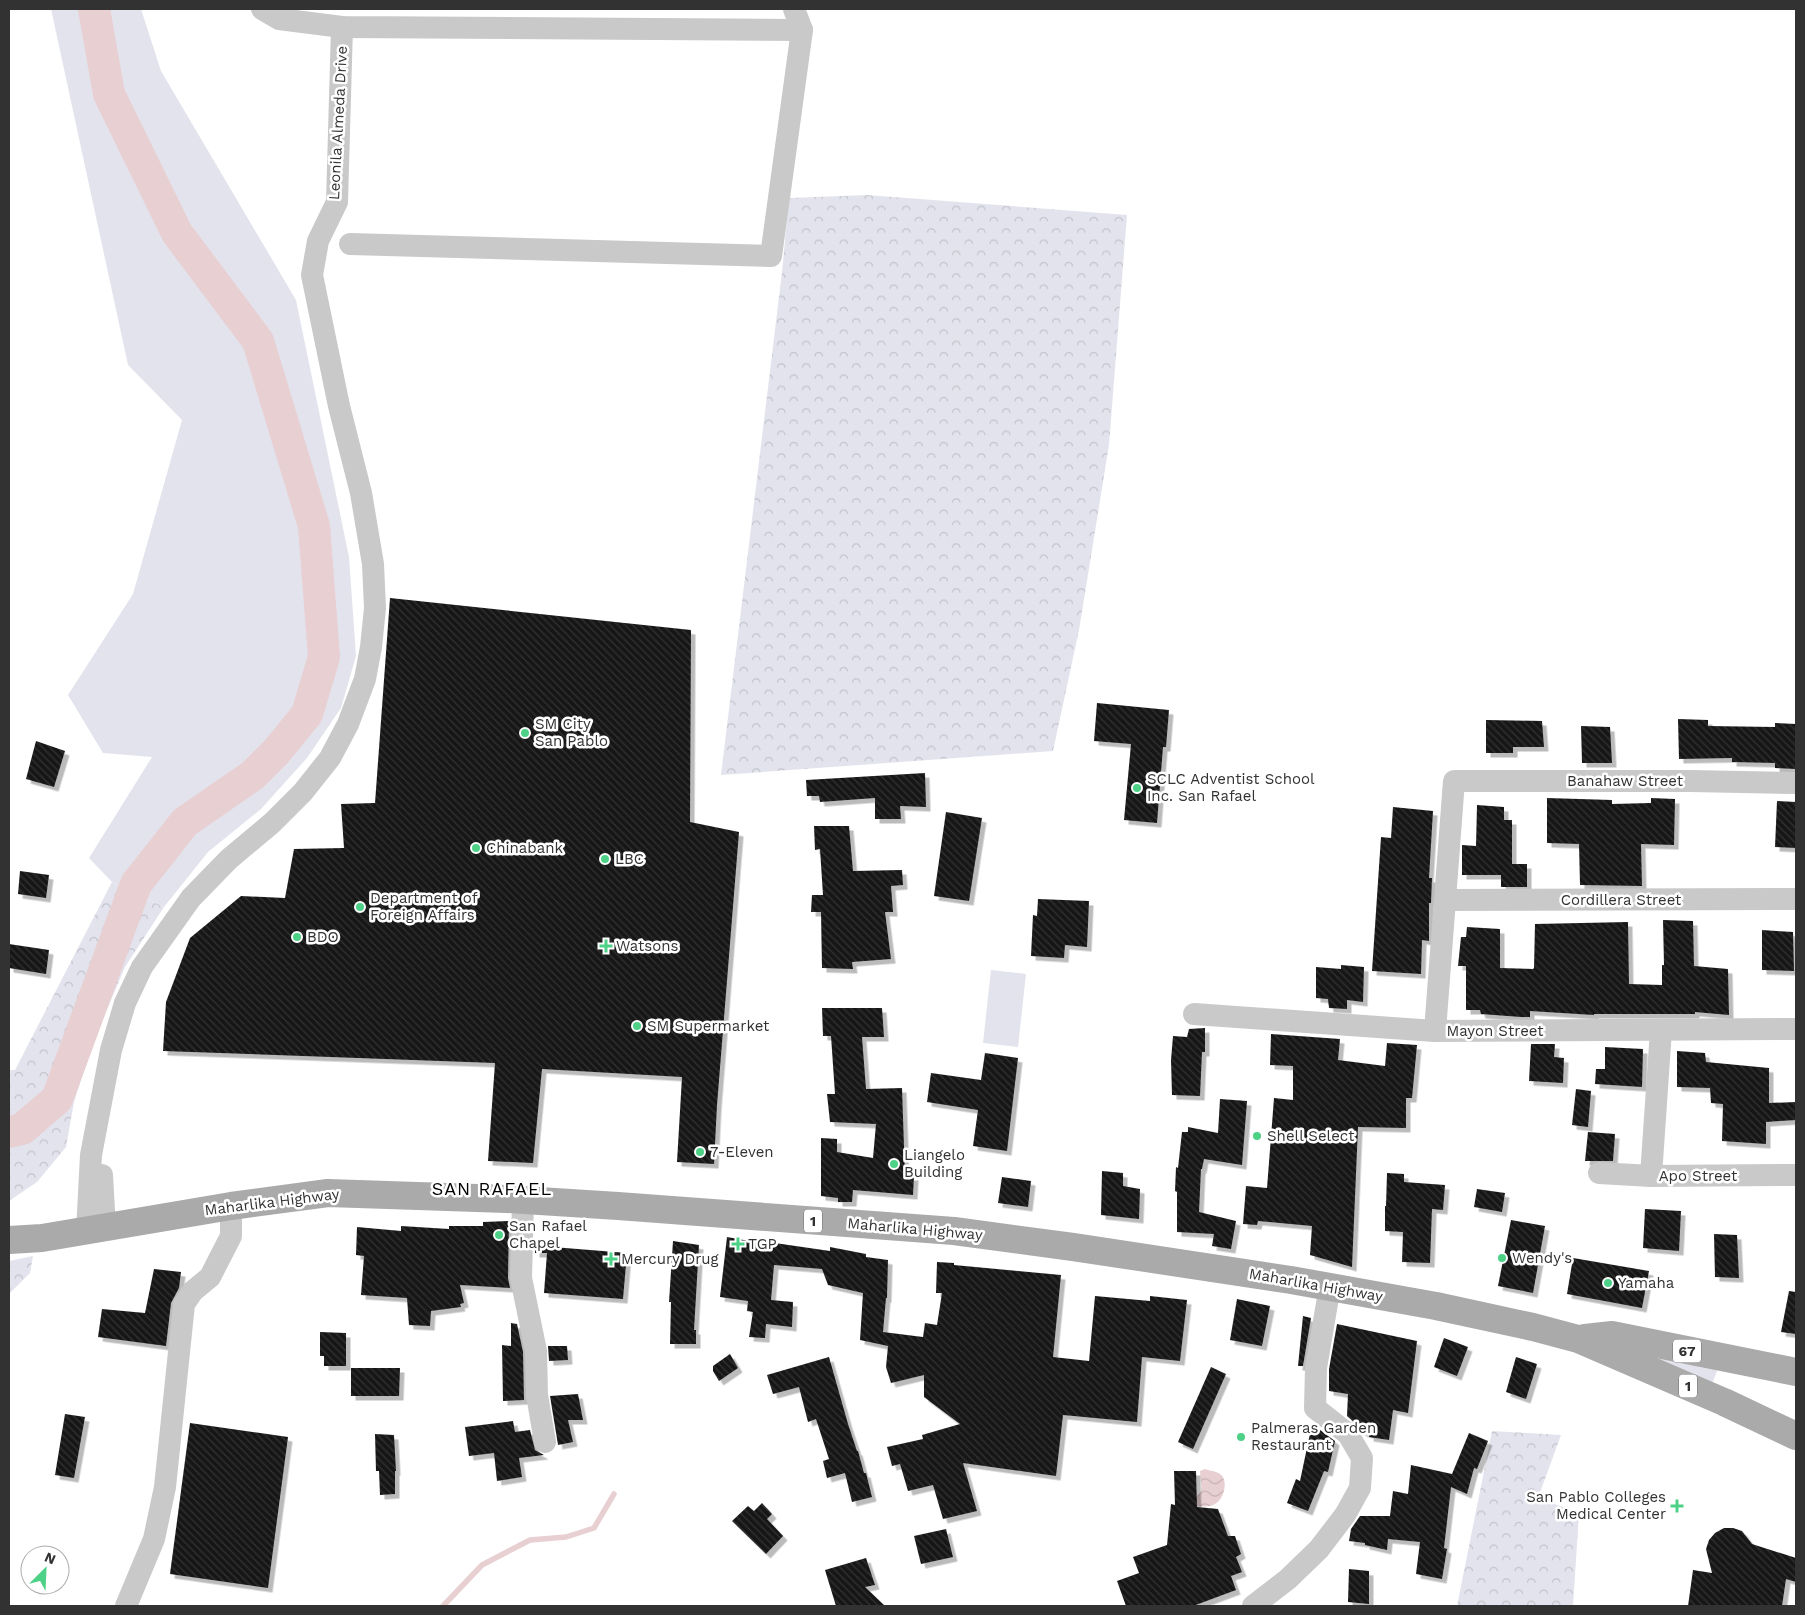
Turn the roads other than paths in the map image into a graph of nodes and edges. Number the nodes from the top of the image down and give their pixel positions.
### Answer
1 (262, 9) edge
2 (794, 9) edge
3 (342, 27) junction
4 (802, 30) junction
5 (350, 244) dead end
6 (1796, 783) edge
7 (1796, 899) edge
8 (1446, 900) junction
9 (1194, 1014) dead end
10 (1796, 1029) edge
11 (1661, 1030) junction
12 (1435, 1031) junction
13 (1599, 1173) dead end
14 (1796, 1175) edge
15 (1651, 1176) junction
16 (523, 1201) junction
17 (230, 1206) junction
18 (96, 1229) junction
19 (9, 1240) edge
20 (1330, 1286) junction
21 (1578, 1339) junction
22 (1746, 1363) junction
23 (1796, 1372) edge
24 (1724, 1402) junction
25 (1796, 1436) edge
26 (545, 1442) dead end
27 (126, 1606) edge
28 (1253, 1606) edge

1 - 3 street
2 - 4 street
3 - 4 street
3 - 18 street, Leonila Almeda Drive
4 - 5 street
6 - 8 street, Banahaw Street
7 - 8 street, Cordillera Street
8 - 12 street
9 - 12 street, Mayon Street
10 - 11 street, Mayon Street
11 - 12 street, Mayon Street
11 - 15 street
13 - 15 street, Apo Street
14 - 15 street, Apo Street
16 - 17 main road, Maharlika Highway / 1
16 - 20 main road, Maharlika Highway / 1
16 - 26 street
17 - 18 main road, Maharlika Highway / 1
17 - 27 street
18 - 19 main road, Maharlika Highway / 1
20 - 21 main road, Maharlika Highway / 1
20 - 28 street
21 - 22 main road, 67
21 - 24 main road, Maharlika Highway / 1
22 - 23 main road, 67
22 - 24 main road
24 - 25 main road, Maharlika Highway / 1

